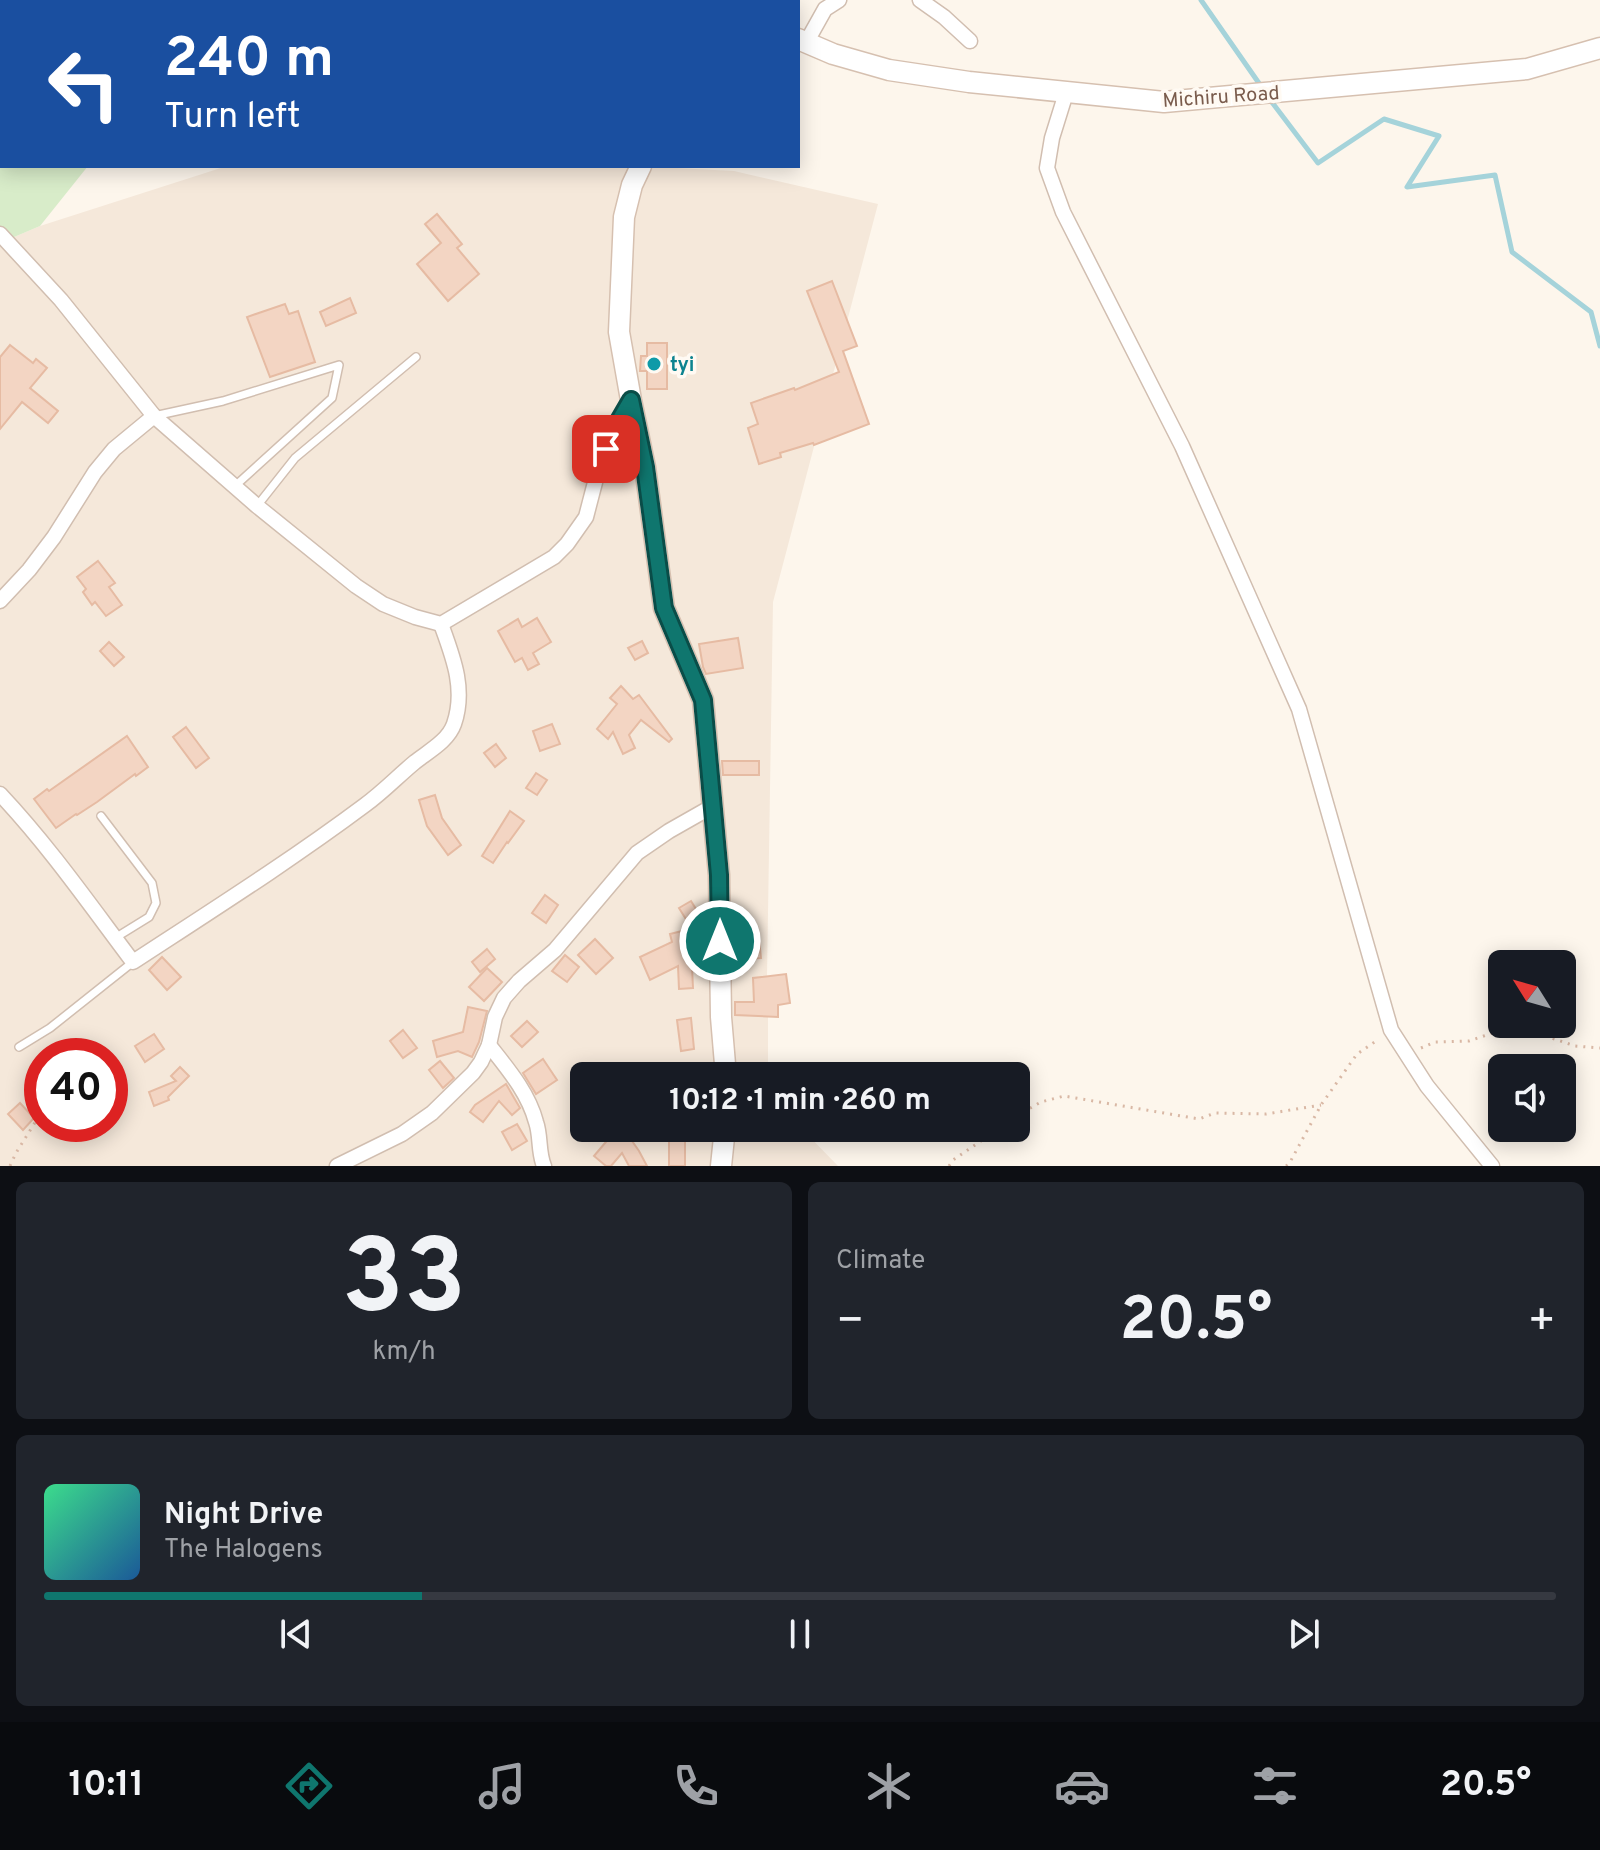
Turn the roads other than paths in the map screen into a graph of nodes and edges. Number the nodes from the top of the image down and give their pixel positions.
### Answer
1 (839, 0) edge
2 (920, 0) edge
3 (802, 41) edge
4 (970, 41) dead end
5 (1600, 48) edge
6 (1066, 93) junction
7 (640, 168) edge
8 (0, 234) edge
9 (416, 357) dead end
10 (631, 400) junction
11 (154, 416) junction
12 (235, 486) junction
13 (257, 506) junction
14 (0, 601) edge
15 (441, 624) junction
16 (0, 794) edge
17 (713, 806) junction
18 (101, 816) dead end
19 (115, 938) junction
20 (133, 962) junction
21 (489, 1045) junction
22 (19, 1047) dead end
23 (725, 1062) edge
24 (724, 1142) edge
25 (337, 1166) edge
26 (544, 1166) edge
27 (721, 1166) edge
28 (1492, 1166) edge

1 - 3 street
2 - 4 street
3 - 6 street, Michiru Road
5 - 6 street, Michiru Road
6 - 28 street
7 - 10 street
8 - 11 street
9 - 13 lane
10 - 15 street
10 - 17 street
11 - 12 street
11 - 12 lane
11 - 14 street
12 - 13 street
13 - 15 street
15 - 20 street
16 - 19 street
17 - 21 street
17 - 23 street
18 - 19 lane
19 - 20 street
20 - 22 lane
21 - 25 street
21 - 26 street
24 - 27 street

